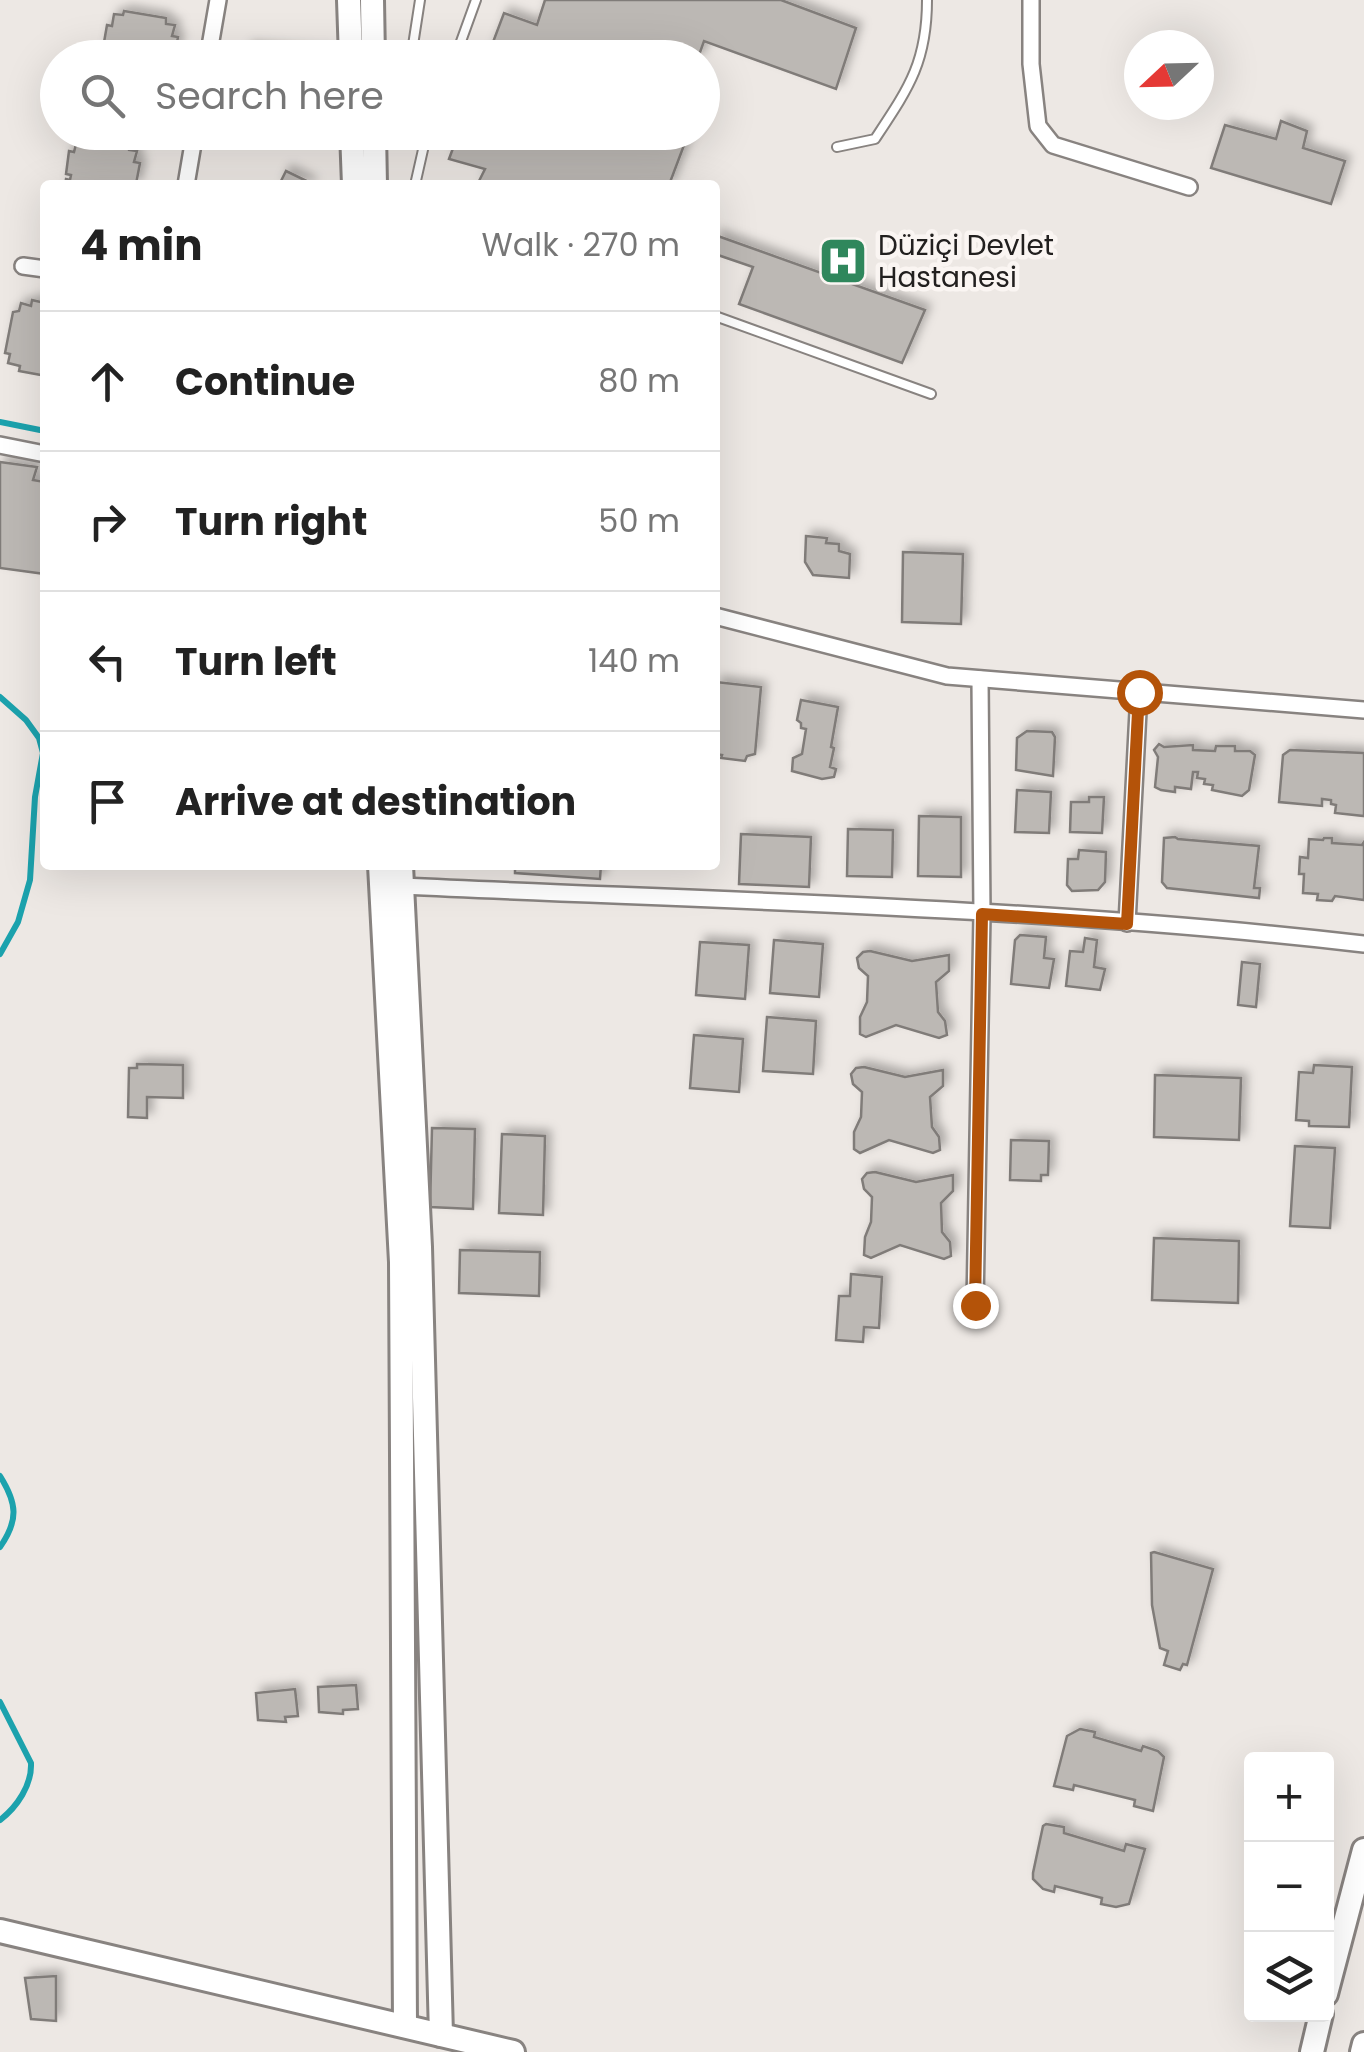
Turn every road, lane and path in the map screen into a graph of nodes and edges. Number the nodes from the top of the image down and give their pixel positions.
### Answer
1 (218, 0) edge
2 (349, 0) edge
3 (372, 0) edge
4 (420, 0) edge
5 (476, 0) edge
6 (927, 0) edge
7 (1031, 0) edge
8 (211, 40) edge
9 (350, 40) edge
10 (373, 40) edge
11 (414, 40) edge
12 (462, 40) edge
13 (837, 147) dead end
14 (193, 150) edge
15 (353, 150) edge
16 (375, 150) edge
17 (423, 150) edge
18 (187, 180) edge
19 (354, 180) edge
20 (376, 180) edge
21 (416, 180) edge
22 (1189, 187) dead end
23 (24, 266) dead end
24 (40, 268) edge
25 (720, 318) edge
26 (931, 394) dead end
27 (0, 445) edge
28 (40, 453) edge
29 (720, 617) edge
30 (980, 679) junction
31 (1139, 692) junction
32 (1364, 710) edge
33 (380, 870) edge
34 (402, 876) edge
35 (982, 914) junction
36 (1127, 924) junction
37 (1364, 944) edge
38 (975, 1305) dead end
39 (1364, 1850) edge
40 (0, 1932) edge
41 (1334, 1964) edge
42 (1319, 2022) edge
43 (405, 2026) junction
44 (442, 2035) junction
45 (1364, 2044) edge
46 (513, 2052) edge
47 (1312, 2052) edge
48 (1362, 2052) edge

1 - 8 street
2 - 9 main road
3 - 10 main road
4 - 11 lane
5 - 12 lane
6 - 13 lane
7 - 22 street
14 - 18 street
15 - 19 main road
16 - 20 main road
17 - 21 lane
23 - 24 street
25 - 26 lane
27 - 28 street
29 - 30 street
30 - 31 street
30 - 35 street
31 - 32 street
31 - 36 street
33 - 43 main road
34 - 35 street
34 - 44 main road
35 - 36 street
35 - 38 street
36 - 37 street
39 - 41 main road
40 - 43 main road
42 - 47 main road
43 - 44 main road
44 - 46 main road
45 - 48 main road

